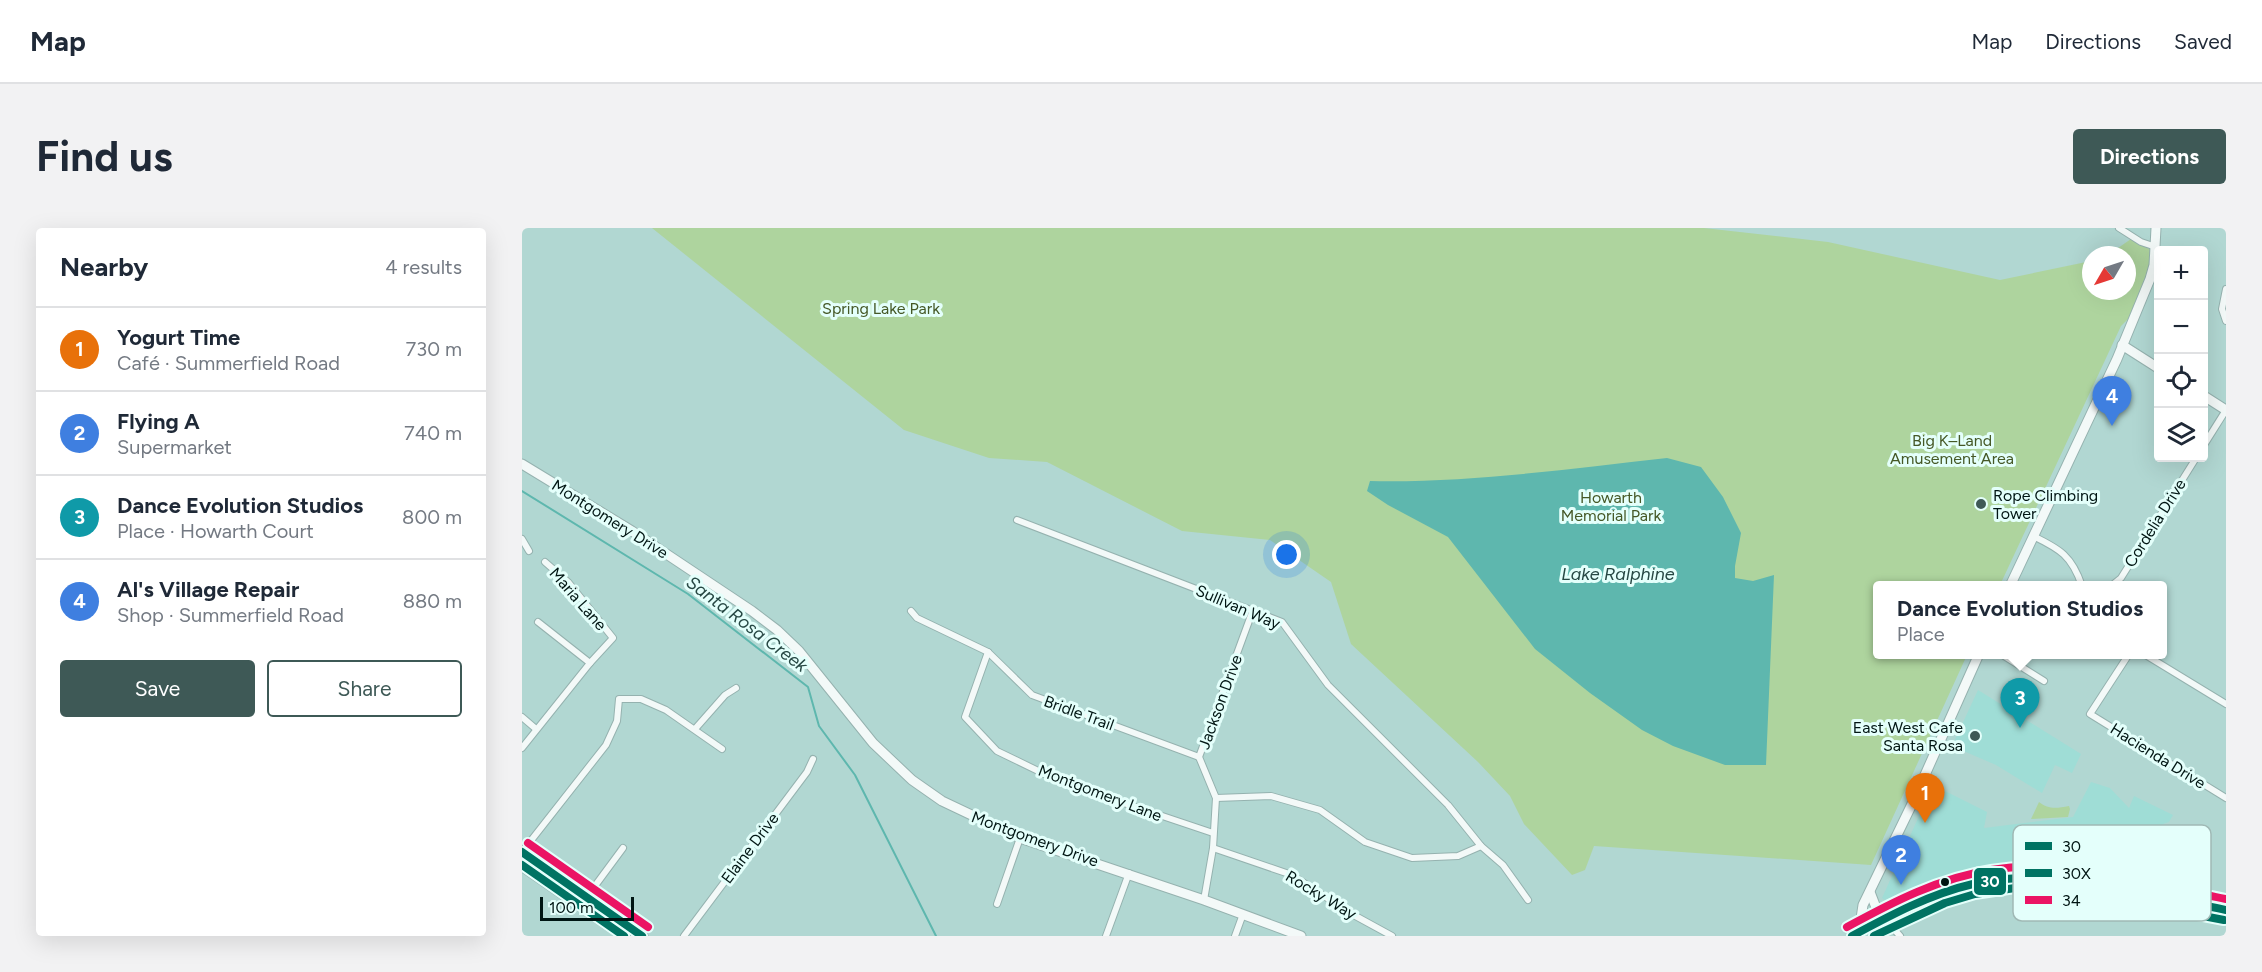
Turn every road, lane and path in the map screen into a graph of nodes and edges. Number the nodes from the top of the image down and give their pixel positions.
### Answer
1 (2119, 228) edge
2 (2156, 228) edge
3 (2154, 246) edge
4 (2156, 246) edge
5 (2154, 260) edge
6 (2226, 289) edge
7 (2226, 321) edge
8 (2122, 345) junction
9 (2154, 365) edge
10 (2208, 399) edge
11 (2226, 410) edge
12 (2208, 439) edge
13 (2194, 462) edge
14 (522, 464) edge
15 (1017, 520) dead end
16 (2033, 536) junction
17 (522, 539) edge
18 (529, 551) dead end
19 (545, 562) dead end
20 (2012, 581) edge
21 (2081, 581) edge
22 (2117, 581) edge
23 (1254, 610) junction
24 (911, 611) dead end
25 (538, 622) dead end
26 (988, 652) junction
27 (1977, 659) edge
28 (2009, 659) edge
29 (2125, 659) edge
30 (2152, 659) edge
31 (590, 663) junction
32 (2044, 681) dead end
33 (736, 688) dead end
34 (2226, 704) edge
35 (522, 717) edge
36 (536, 729) junction
37 (696, 729) junction
38 (522, 748) edge
39 (722, 749) dead end
40 (1199, 757) junction
41 (813, 759) dead end
42 (1216, 798) junction
43 (2226, 798) edge
44 (1213, 833) junction
45 (1020, 838) junction
46 (1482, 846) junction
47 (623, 848) dead end
48 (1213, 848) junction
49 (524, 859) edge
50 (1129, 873) junction
51 (2013, 879) edge
52 (1870, 892) junction
53 (586, 898) junction
54 (1204, 900) junction
55 (1528, 900) dead end
56 (997, 904) dead end
57 (2211, 907) edge
58 (2226, 910) edge
59 (1243, 914) junction
60 (1885, 919) junction
61 (1856, 934) edge
62 (625, 936) edge
63 (642, 936) edge
64 (684, 936) edge
65 (1106, 936) edge
66 (1235, 936) edge
67 (1301, 936) edge
68 (1392, 936) edge
69 (1900, 936) edge

1 - 3 street
2 - 4 street
5 - 8 street
6 - 7 street
8 - 9 street
8 - 16 street
10 - 11 street
11 - 12 street
13 - 22 street, Cordelia Drive
14 - 45 street, Montgomery Drive
15 - 23 street, Sullivan Way
16 - 20 street
16 - 21 street
17 - 18 street
19 - 31 street, Maria Lane
23 - 40 street, Jackson Drive
23 - 46 street, Sullivan Way
24 - 26 street, Bridle Trail
25 - 31 street
26 - 40 street, Bridle Trail
26 - 44 street, Montgomery Lane
27 - 52 street
28 - 32 street
29 - 43 street, Hacienda Drive
30 - 34 street
31 - 36 street, Maria Lane
33 - 37 street
35 - 36 street
36 - 38 street, Maria Lane
37 - 39 street
37 - 49 street
40 - 42 street, Jackson Drive
41 - 64 street, Elaine Drive
42 - 44 street, Jackson Drive
42 - 46 street
44 - 48 street, Jackson Drive
45 - 50 street, Montgomery Drive
45 - 56 street
46 - 55 street, Sullivan Way
47 - 53 street
48 - 54 street, Jackson Drive
48 - 68 street, Rocky Way
49 - 53 main road
49 - 62 main road
50 - 54 street, Montgomery Drive
50 - 65 street
51 - 60 street
52 - 60 street
52 - 61 street
53 - 63 main road
54 - 59 street, Montgomery Drive
57 - 58 street
59 - 66 street
59 - 67 street, Montgomery Drive
60 - 61 street
60 - 69 street

